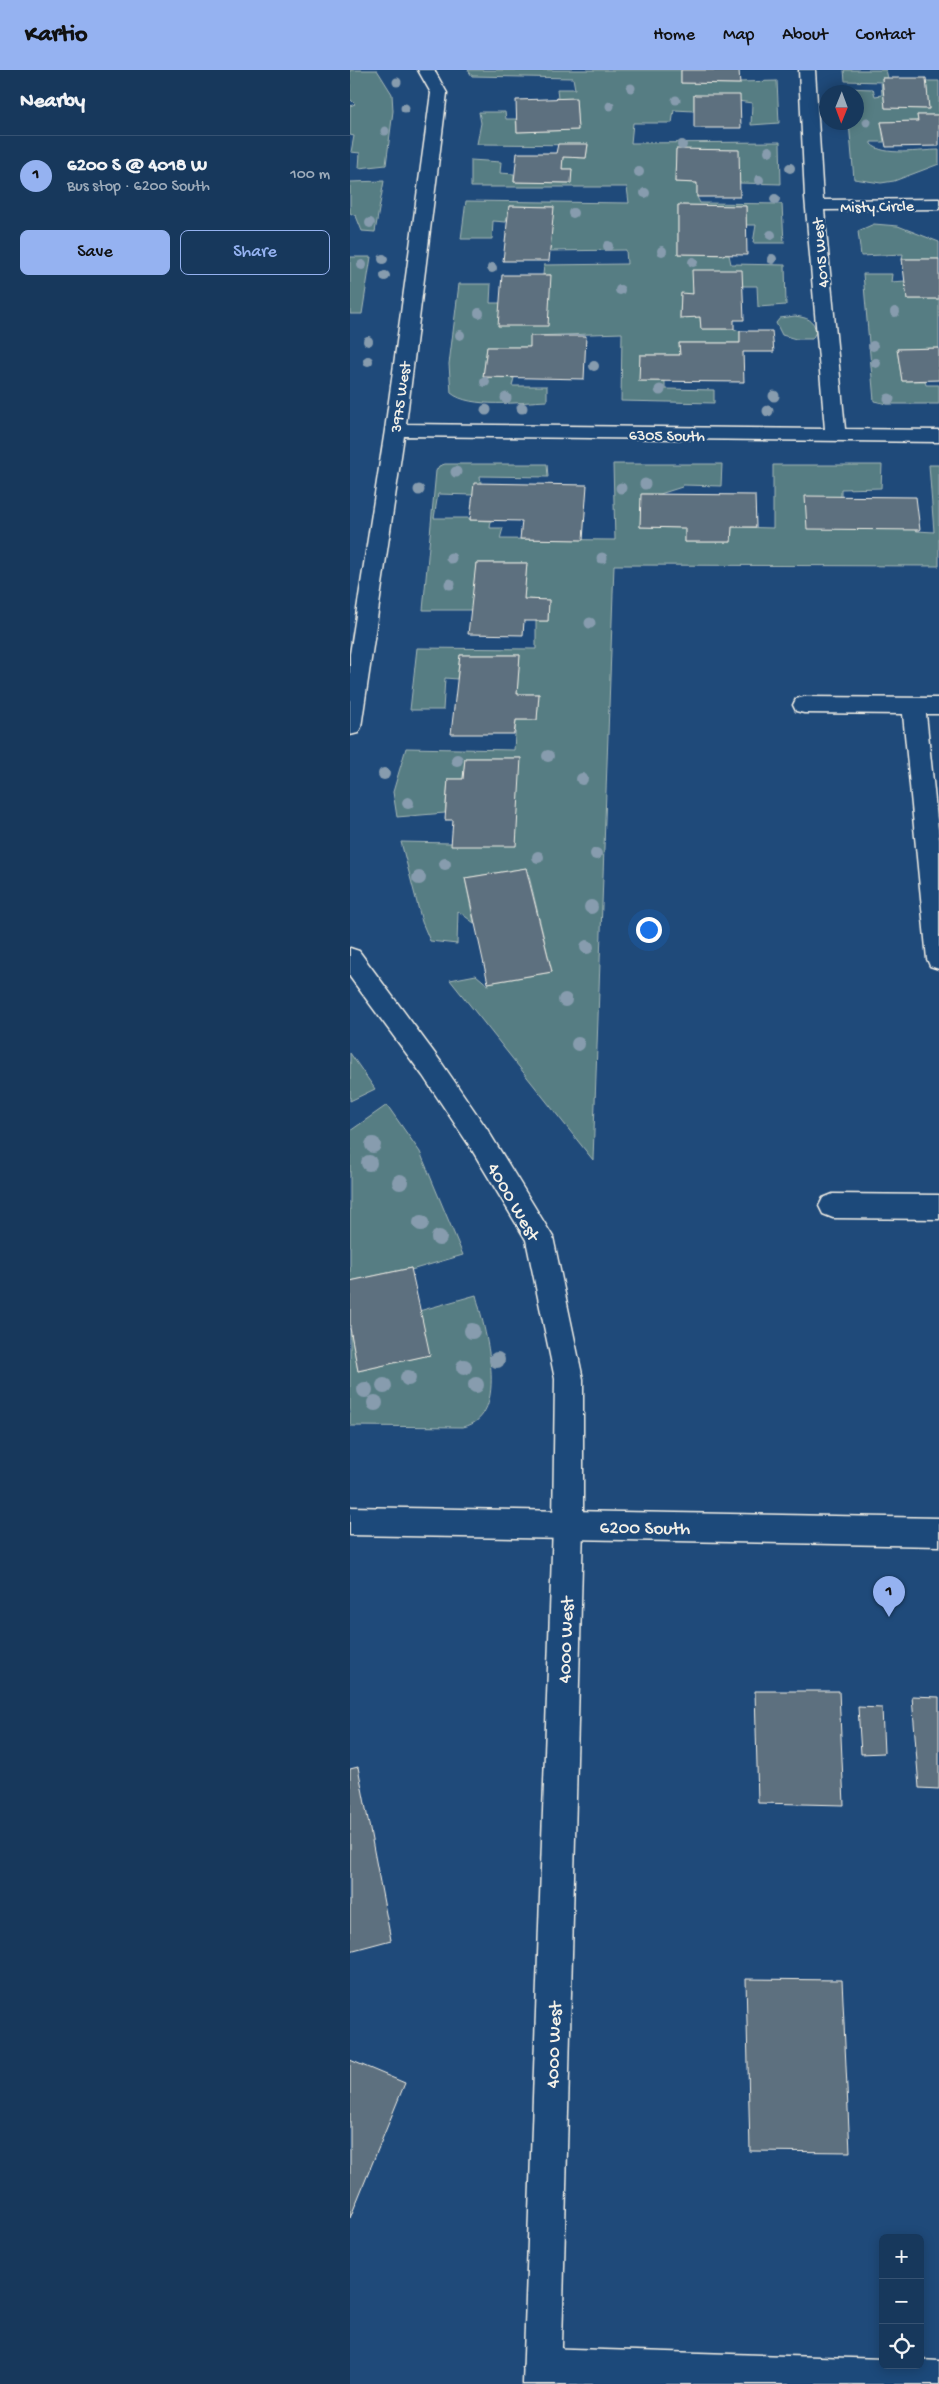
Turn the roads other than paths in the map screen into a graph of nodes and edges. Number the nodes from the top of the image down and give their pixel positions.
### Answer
1 (426, 70) edge
2 (808, 70) edge
3 (939, 204) edge
4 (815, 205) junction
5 (395, 430) junction
6 (836, 436) junction
7 (939, 436) edge
8 (804, 705) dead end
9 (914, 706) junction
10 (939, 706) edge
11 (350, 727) edge
12 (350, 958) edge
13 (939, 959) edge
14 (833, 1206) dead end
15 (939, 1208) edge
16 (350, 1521) edge
17 (568, 1525) junction
18 (939, 1532) edge
19 (542, 2376) edge
20 (939, 2380) edge

1 - 5 street, 3975 West
2 - 4 street, 4015 West
3 - 4 street, Misty Circle
4 - 6 street, 4015 West
5 - 6 street, 6305 South
5 - 11 street, 3975 West
6 - 7 street, 6305 South
8 - 9 street
9 - 10 street
9 - 13 street
12 - 17 street, 4000 West
14 - 15 street
16 - 17 street, 6200 South
17 - 18 street, 6200 South
17 - 19 street, 4000 West
19 - 20 street

